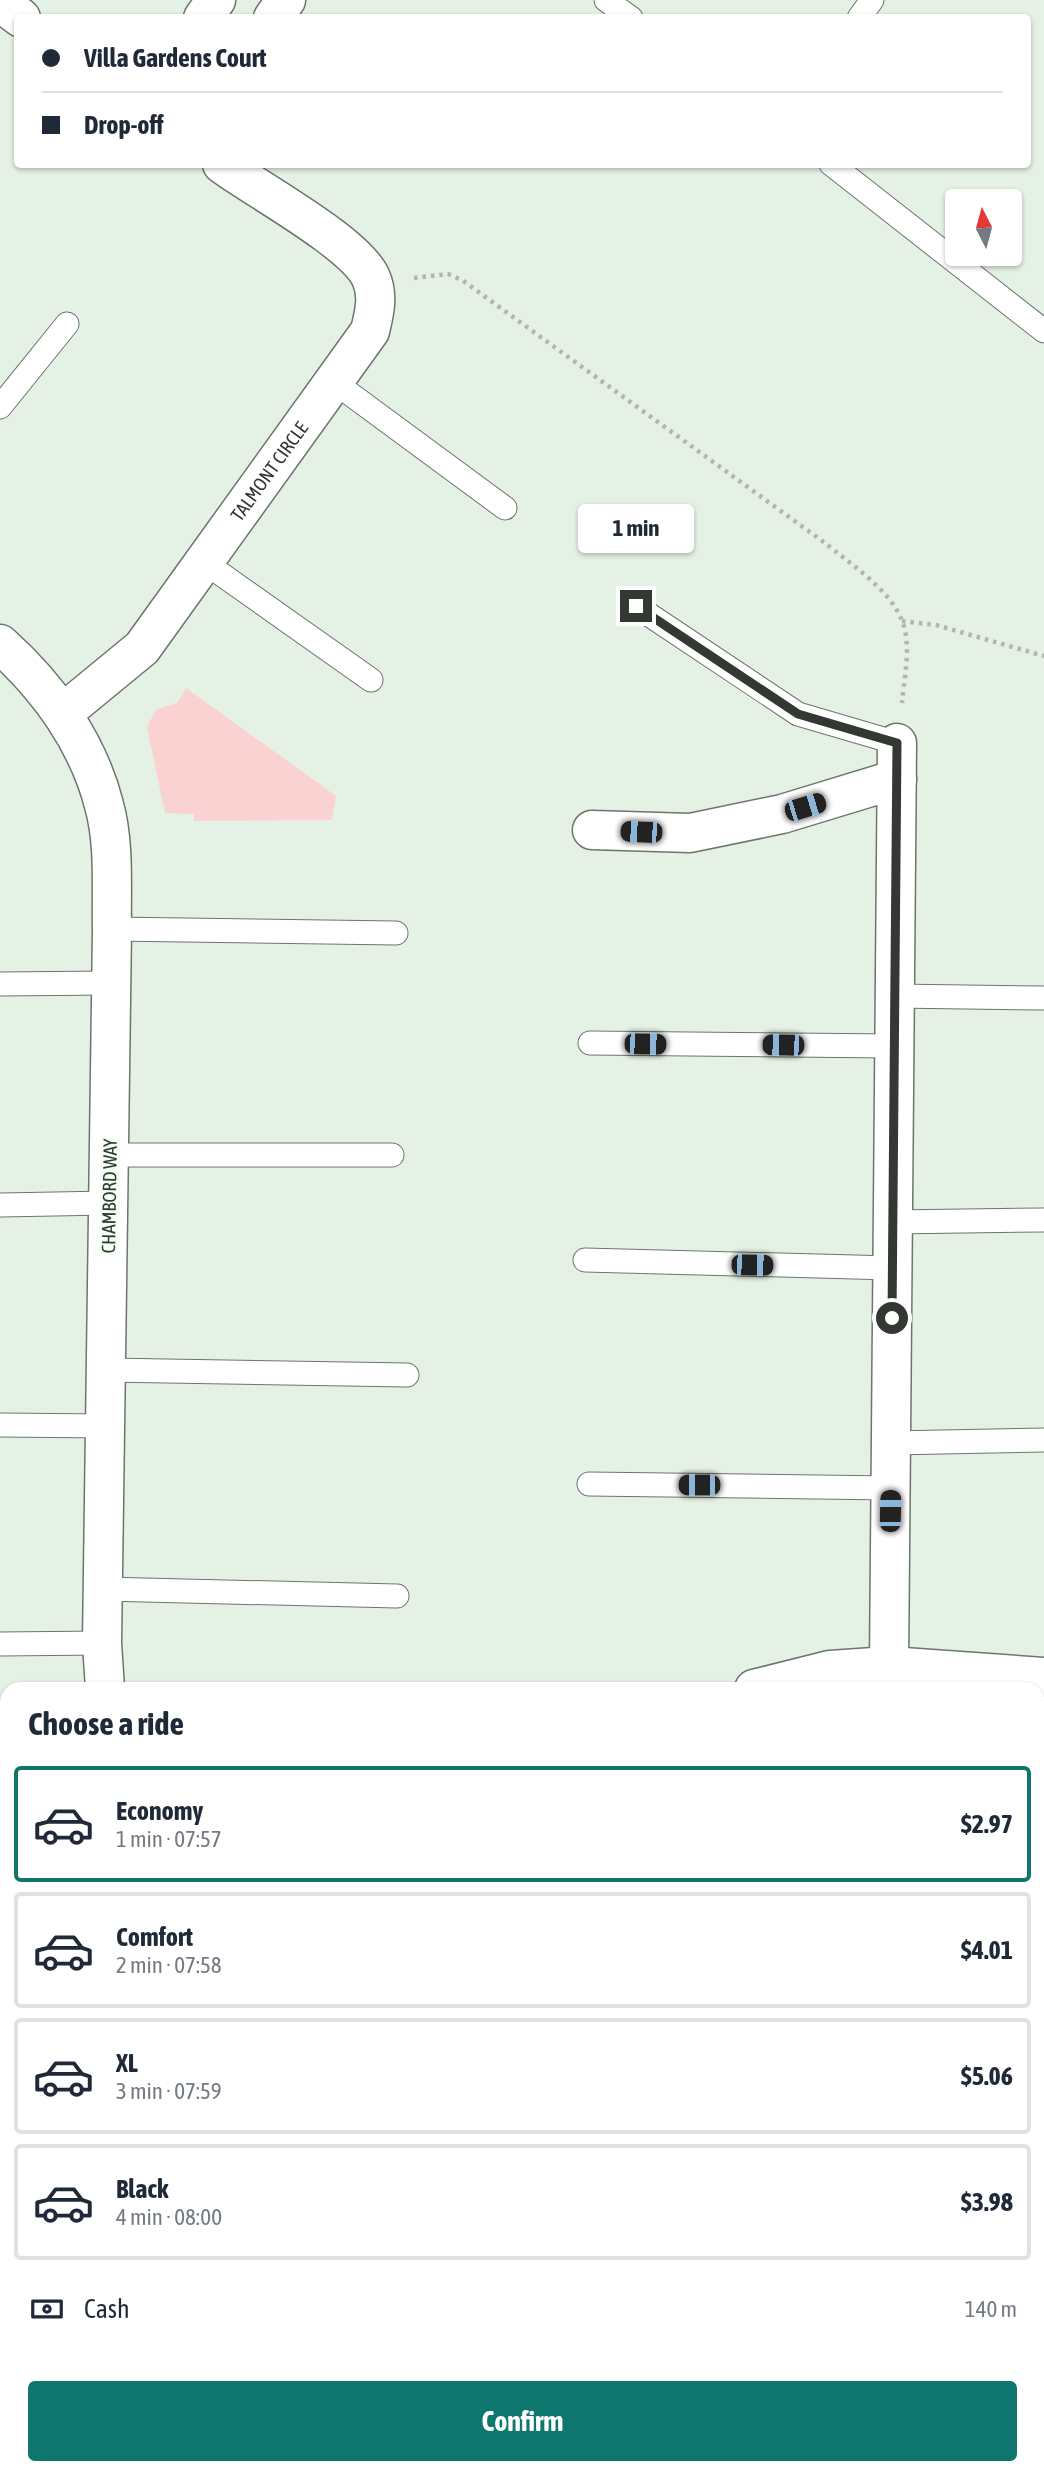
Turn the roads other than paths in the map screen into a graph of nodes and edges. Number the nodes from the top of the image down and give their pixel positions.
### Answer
1 (606, 0) edge
2 (0, 2) edge
3 (16, 14) edge
4 (625, 14) edge
5 (228, 168) edge
6 (836, 168) edge
7 (67, 324) dead end
8 (1044, 331) edge
9 (334, 382) junction
10 (0, 407) edge
11 (505, 508) dead end
12 (204, 562) junction
13 (636, 606) dead end
14 (0, 644) edge
15 (371, 680) dead end
16 (63, 713) junction
17 (897, 761) junction
18 (592, 830) dead end
19 (112, 929) junction
20 (396, 933) dead end
21 (111, 983) junction
22 (0, 984) edge
23 (894, 996) junction
24 (1044, 998) edge
25 (590, 1043) dead end
26 (893, 1046) junction
27 (109, 1155) junction
28 (392, 1155) dead end
29 (109, 1203) junction
30 (0, 1205) edge
31 (1044, 1220) edge
32 (892, 1222) junction
33 (586, 1260) dead end
34 (892, 1268) junction
35 (107, 1370) junction
36 (407, 1375) dead end
37 (0, 1425) edge
38 (106, 1426) junction
39 (1044, 1440) edge
40 (891, 1443) junction
41 (589, 1484) dead end
42 (891, 1488) junction
43 (103, 1588) junction
44 (397, 1596) dead end
45 (102, 1643) junction
46 (0, 1644) edge
47 (890, 1666) junction
48 (1044, 1677) edge
49 (105, 1682) edge
50 (782, 1682) edge

1 - 4 lane
2 - 3 street
5 - 9 street, TALMONT CIRCLE
6 - 8 lane
7 - 10 lane
9 - 11 lane
9 - 12 street, TALMONT CIRCLE
12 - 15 lane
12 - 16 street, TALMONT CIRCLE
13 - 17 lane
14 - 16 street
16 - 19 street, CHAMBORD WAY
17 - 18 street
17 - 23 street
19 - 20 lane
19 - 21 street, CHAMBORD WAY
21 - 22 lane
21 - 27 street, CHAMBORD WAY
23 - 24 lane
23 - 26 street
25 - 26 lane
26 - 32 street
27 - 28 lane
27 - 29 street, CHAMBORD WAY
29 - 30 lane
29 - 35 street, CHAMBORD WAY
31 - 32 lane
32 - 34 street
33 - 34 lane
34 - 40 street
35 - 36 lane
35 - 38 street, CHAMBORD WAY
37 - 38 lane
38 - 43 street, CHAMBORD WAY
39 - 40 lane
40 - 42 street
41 - 42 lane
42 - 47 street
43 - 44 lane
43 - 45 street, CHAMBORD WAY
45 - 46 lane
45 - 49 street, CHAMBORD WAY
47 - 48 street
47 - 50 street

